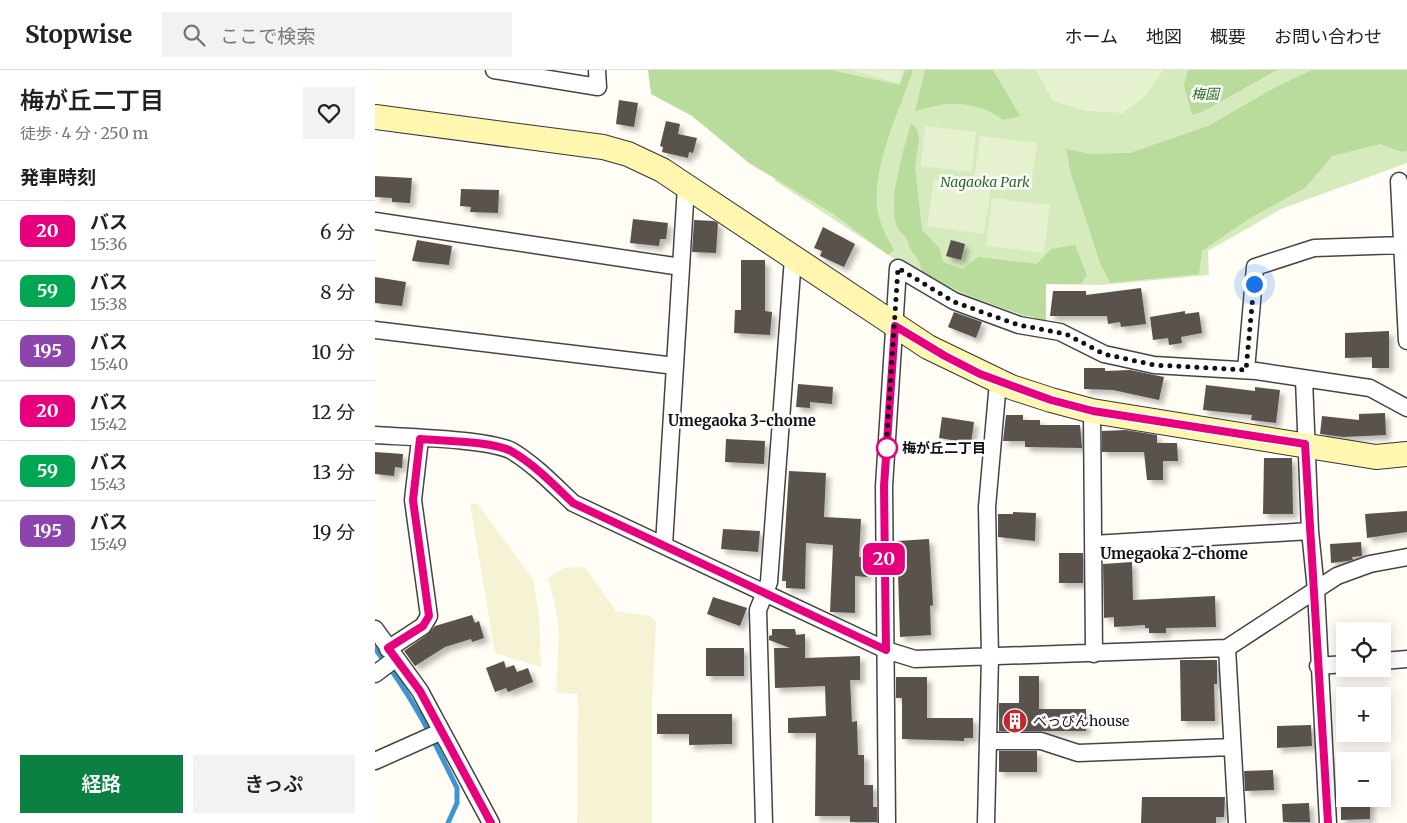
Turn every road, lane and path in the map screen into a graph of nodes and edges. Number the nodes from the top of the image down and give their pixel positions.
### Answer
1 (494, 70) edge
2 (597, 70) edge
3 (375, 117) edge
4 (1399, 180) dead end
5 (686, 186) junction
6 (375, 221) edge
7 (1402, 245) junction
8 (793, 258) junction
9 (681, 267) junction
10 (895, 326) junction
11 (375, 330) edge
12 (1407, 341) edge
13 (675, 366) junction
14 (1246, 370) junction
15 (1304, 379) junction
16 (998, 382) junction
17 (1407, 408) edge
18 (1093, 411) junction
19 (375, 435) edge
20 (420, 439) junction
21 (1305, 444) junction
22 (1407, 454) edge
23 (1310, 531) junction
24 (1093, 544) junction
25 (664, 545) junction
26 (1407, 556) edge
27 (1316, 590) junction
28 (765, 594) junction
29 (375, 629) edge
30 (1227, 648) junction
31 (886, 650) junction
32 (392, 654) junction
33 (1094, 654) junction
34 (990, 658) junction
35 (1407, 659) edge
36 (1391, 660) edge
37 (1336, 665) edge
38 (1318, 666) junction
39 (375, 674) edge
40 (440, 732) junction
41 (988, 741) junction
42 (1232, 747) junction
43 (375, 761) edge
44 (491, 823) edge
45 (763, 823) edge
46 (887, 823) edge
47 (986, 823) edge
48 (1237, 823) edge
49 (1328, 823) edge

1 - 2 street
3 - 5 street
4 - 7 street
5 - 8 street
5 - 9 street
6 - 9 street
7 - 12 street
7 - 14 street
8 - 10 street
8 - 28 street
9 - 13 street
10 - 14 street
10 - 16 street
10 - 31 street
11 - 13 street
13 - 25 street
14 - 15 street
15 - 17 street
15 - 21 street
16 - 18 street
16 - 34 street
18 - 21 street
18 - 24 street
19 - 20 street
20 - 25 street
20 - 32 street
21 - 22 street
21 - 23 street
23 - 24 street
23 - 27 street
24 - 33 street
25 - 28 street
26 - 27 street
27 - 30 street
27 - 38 street
28 - 31 street
28 - 45 street
29 - 32 street
30 - 33 street
30 - 42 street
31 - 34 street
31 - 46 street
32 - 39 street
32 - 40 street
33 - 34 street
34 - 41 street
35 - 36 street
37 - 38 street
38 - 49 street
40 - 43 street
40 - 44 street
41 - 42 street
41 - 47 street
42 - 48 street

